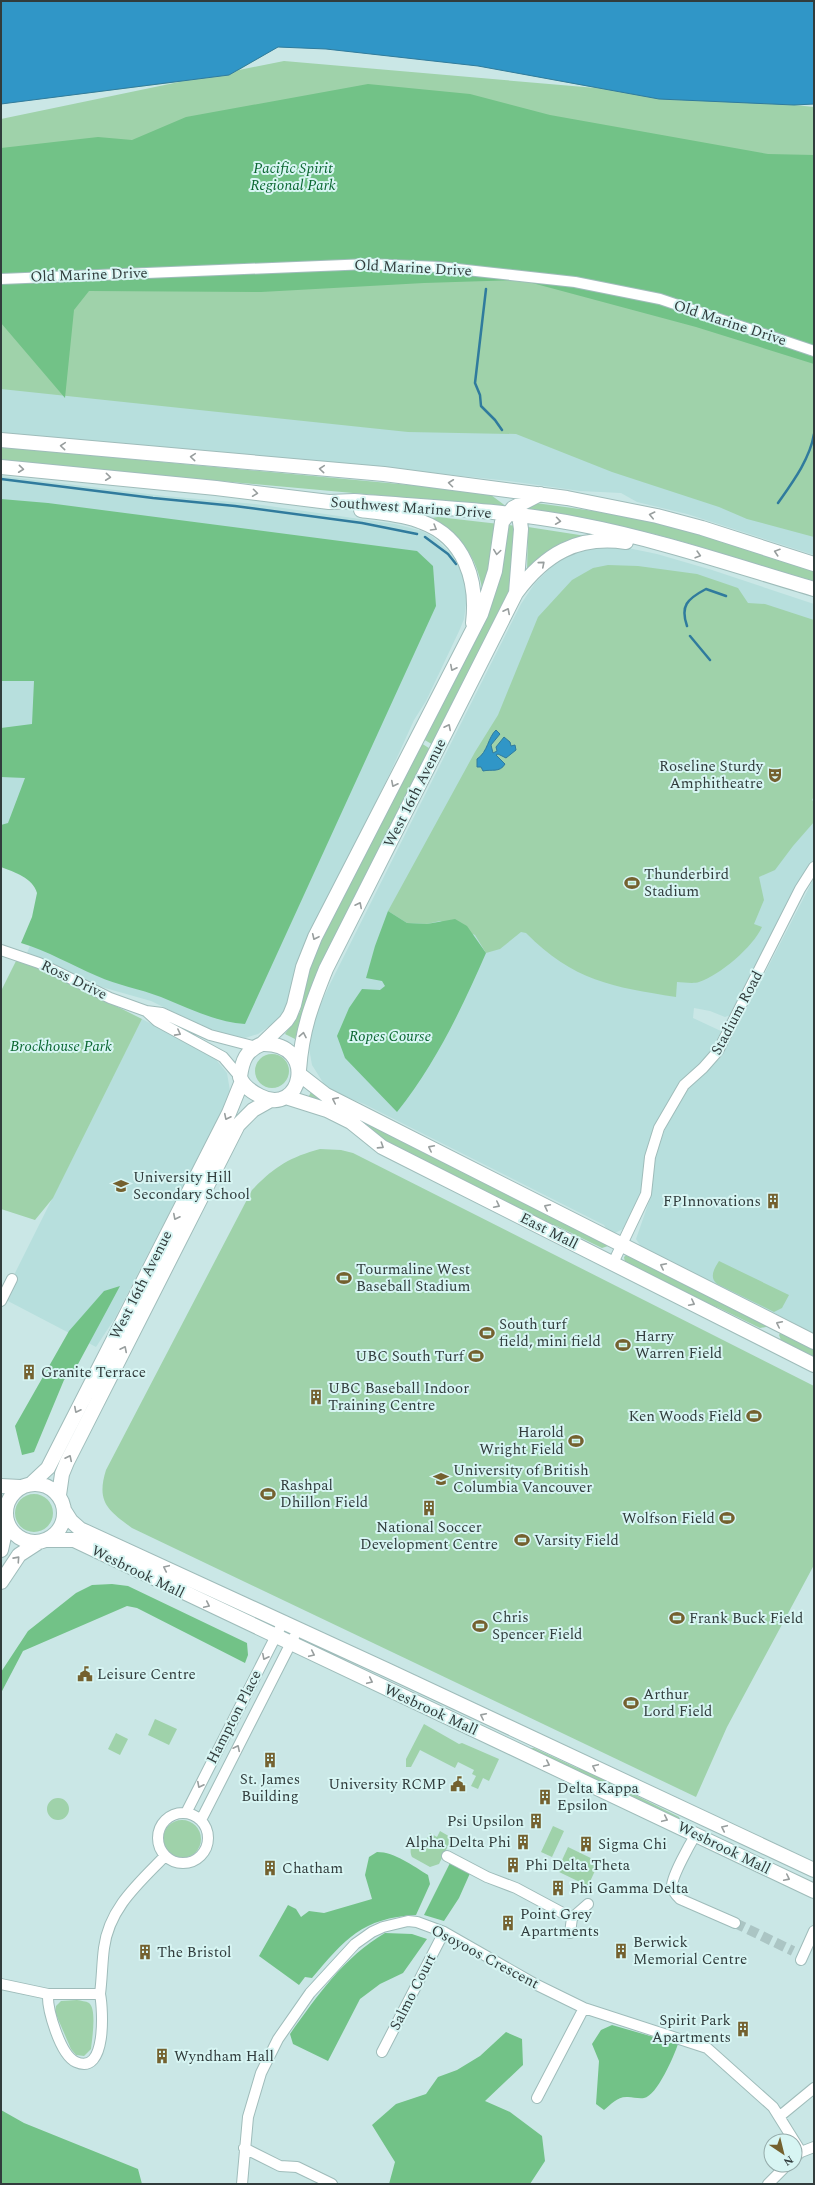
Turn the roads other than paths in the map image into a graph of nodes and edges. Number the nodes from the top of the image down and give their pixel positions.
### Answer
1 (1, 278) edge
2 (814, 351) edge
3 (1, 440) edge
4 (1, 467) edge
5 (490, 488) junction
6 (542, 494) junction
7 (329, 502) junction
8 (513, 512) junction
9 (660, 544) junction
10 (814, 564) edge
11 (814, 589) edge
12 (516, 593) junction
13 (471, 633) junction
14 (814, 867) edge
15 (1, 950) edge
16 (146, 1011) junction
17 (259, 1045) junction
18 (299, 1072) junction
19 (241, 1079) junction
20 (286, 1097) junction
21 (269, 1101) junction
22 (622, 1246) junction
23 (613, 1263) junction
24 (12, 1279) dead end
25 (1, 1301) edge
26 (814, 1342) edge
27 (814, 1365) edge
28 (26, 1485) junction
29 (1, 1486) edge
30 (59, 1495) junction
31 (64, 1510) junction
32 (4, 1516) edge
33 (42, 1541) junction
34 (1, 1550) edge
35 (1, 1582) edge
36 (283, 1622) junction
37 (298, 1629) junction
38 (275, 1637) junction
39 (290, 1644) junction
40 (186, 1813) junction
41 (201, 1820) junction
42 (696, 1834) junction
43 (165, 1856) junction
44 (447, 1856) dead end
45 (814, 1870) edge
46 (814, 1891) edge
47 (588, 1904) dead end
48 (572, 1918) junction
49 (735, 1923) tunnel mouth
50 (444, 1932) junction
51 (814, 1932) edge
52 (570, 1933) dead end
53 (801, 1960) dead end
54 (1, 1984) edge
55 (48, 1994) junction
56 (100, 1994) junction
57 (584, 2008) junction
58 (382, 2052) dead end
59 (814, 2088) edge
60 (537, 2098) dead end
61 (780, 2116) junction
62 (788, 2133) edge
63 (814, 2147) edge
64 (244, 2148) junction
65 (803, 2152) edge
66 (778, 2173) edge
67 (242, 2184) edge
68 (332, 2184) edge
69 (768, 2184) edge

1 - 2 street, Old Marine Drive
5 -> 3 main road, Southwest Marine Drive
4 -> 7 main road, Southwest Marine Drive
5 - 6 main road, Southwest Marine Drive
5 - 8 main road
6 - 8 main road
10 -> 6 main road, Southwest Marine Drive
7 - 8 main road, Southwest Marine Drive
7 -> 13 main road
8 -> 9 main road, Southwest Marine Drive
8 - 12 main road, West 16th Avenue
8 -> 13 main road, West 16th Avenue
9 -> 11 main road, Southwest Marine Drive
12 -> 9 main road
18 -> 12 main road, West 16th Avenue
13 -> 17 main road, West 16th Avenue
14 - 22 street, Stadium Road
15 - 16 street, Ross Drive
16 - 17 street, Ross Drive
16 -> 19 street, Ross Drive
17 - 18 main road
17 - 19 main road
18 - 20 main road
22 -> 18 main road, East Mall
19 - 21 main road
19 -> 28 main road, West 16th Avenue
20 - 21 main road
20 -> 23 main road, East Mall
30 -> 21 main road, West 16th Avenue
22 - 23 street, Stadium Road
26 -> 22 main road, East Mall
23 -> 27 main road, East Mall
24 - 25 street
28 - 29 main road
28 - 30 main road
28 - 32 main road
30 - 31 main road
31 - 33 main road
36 -> 31 main road, Wesbrook Mall
32 - 33 main road
32 - 34 main road
35 -> 33 main road
33 -> 38 main road, Wesbrook Mall
36 - 37 main road, Wesbrook Mall
36 - 38 street, Hampton Place
37 - 39 street, Hampton Place
45 -> 37 main road, Wesbrook Mall
38 - 39 main road, Wesbrook Mall
38 -> 40 street, Hampton Place
41 -> 39 street, Hampton Place
39 -> 42 main road, Wesbrook Mall
40 - 41 street
40 - 43 street
41 - 43 street
42 -> 46 main road, Wesbrook Mall
42 - 49 street
43 - 56 street
44 - 48 street
47 - 48 street
48 - 52 street
50 - 57 street, Osoyoos Crescent
50 - 58 street, Salmo Court
50 - 64 street, Osoyoos Crescent
51 - 53 street
54 - 55 street
55 - 56 street
55 - 56 street
57 - 60 street
57 - 61 street, Osoyoos Crescent
59 - 61 street
61 - 62 street, Osoyoos Crescent
63 - 65 street
64 - 67 street, Osoyoos Crescent
64 - 68 street
66 - 69 street

